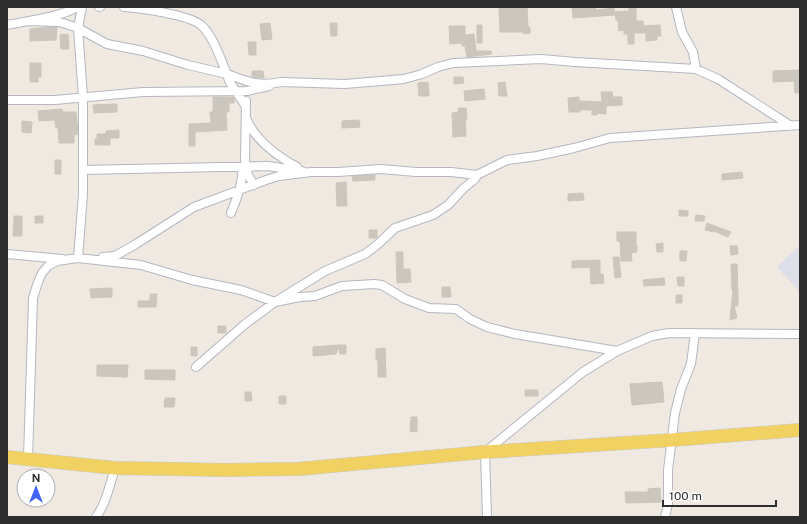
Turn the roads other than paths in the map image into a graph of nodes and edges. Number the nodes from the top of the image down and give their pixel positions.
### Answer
1 (77, 7) edge
2 (82, 7) edge
3 (124, 7) edge
4 (676, 7) edge
5 (141, 8) edge
6 (28, 21) junction
7 (7, 25) edge
8 (78, 28) junction
9 (696, 69) junction
10 (227, 74) junction
11 (243, 80) junction
12 (272, 84) junction
13 (237, 91) junction
14 (247, 91) junction
15 (83, 97) junction
16 (7, 100) edge
17 (245, 105) junction
18 (246, 116) junction
19 (800, 125) edge
20 (791, 126) junction
21 (244, 166) junction
22 (83, 170) junction
23 (311, 172) junction
24 (477, 175) junction
25 (254, 185) junction
26 (238, 191) junction
27 (231, 213) dead end
28 (7, 254) edge
29 (78, 258) junction
30 (67, 259) junction
31 (96, 259) junction
32 (275, 302) junction
33 (695, 333) junction
34 (800, 334) edge
35 (617, 351) junction
36 (196, 368) dead end
37 (800, 430) edge
38 (672, 440) junction
39 (485, 452) junction
40 (7, 457) edge
41 (28, 458) junction
42 (115, 468) junction
43 (96, 517) edge
44 (487, 517) edge
45 (665, 517) edge

1 - 6 street
2 - 8 street
3 - 5 street
4 - 9 street
5 - 10 street
6 - 7 street
6 - 8 street
8 - 10 street
8 - 15 street
9 - 12 street
9 - 20 street
10 - 11 street
10 - 13 street
11 - 12 street
11 - 14 street
12 - 14 street
13 - 14 street
13 - 15 street
13 - 17 street
14 - 17 street
15 - 16 street
15 - 22 street
17 - 18 street
18 - 21 street
18 - 23 street
19 - 20 street
20 - 24 street
21 - 22 street
21 - 23 street
21 - 25 street
21 - 26 street
22 - 29 street
23 - 24 street
23 - 25 street
24 - 32 street
25 - 26 street
26 - 27 street
26 - 31 street
28 - 30 street
29 - 30 street
29 - 31 street
30 - 41 street
31 - 32 street
32 - 35 street
32 - 36 street
33 - 34 street
33 - 35 street
33 - 38 street
35 - 39 street
37 - 38 main road
38 - 39 main road
38 - 45 street
39 - 42 main road
39 - 44 street
40 - 41 main road
41 - 42 main road
42 - 43 street

